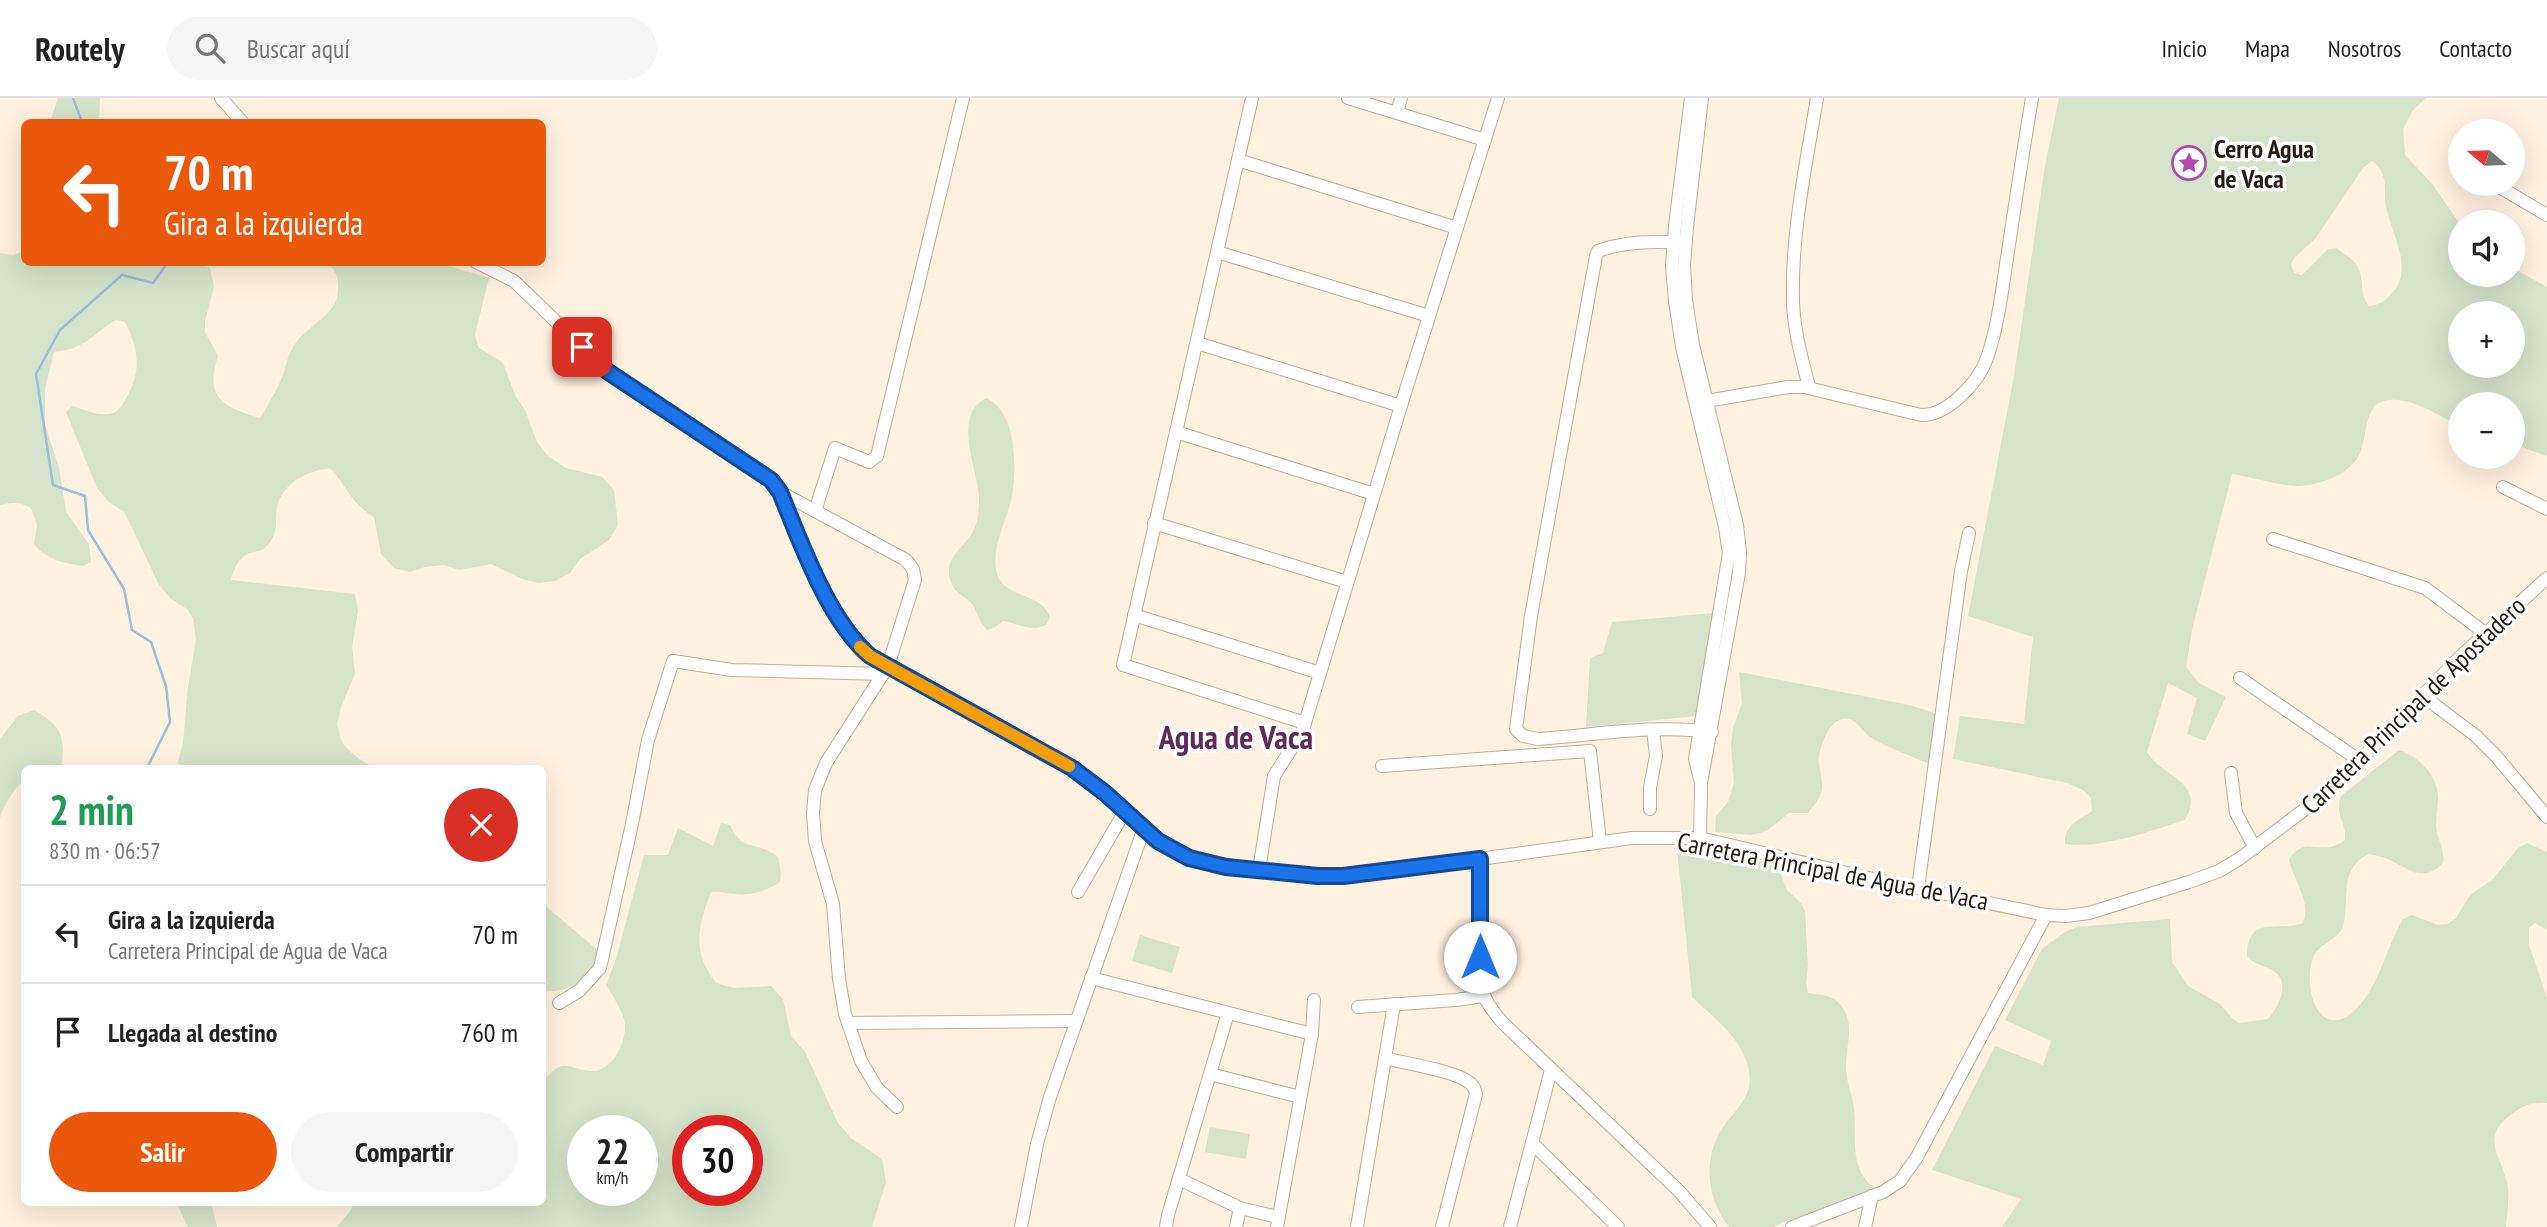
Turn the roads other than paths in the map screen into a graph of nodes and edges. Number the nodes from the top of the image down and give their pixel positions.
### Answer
1 (221, 98) edge
2 (964, 98) edge
3 (1252, 98) edge
4 (1348, 98) edge
5 (1401, 98) edge
6 (1498, 98) edge
7 (1691, 98) edge
8 (1702, 98) edge
9 (1817, 98) edge
10 (2032, 98) edge
11 (1397, 113) junction
12 (239, 119) edge
13 (1485, 140) junction
14 (1238, 160) junction
15 (2515, 196) edge
16 (2547, 215) edge
17 (1457, 228) junction
18 (1680, 242) junction
19 (1217, 252) junction
20 (484, 266) edge
21 (1429, 316) junction
22 (1197, 343) junction
23 (1809, 387) junction
24 (1701, 402) junction
25 (1401, 406) junction
26 (1176, 432) junction
27 (2503, 487) dead end
28 (780, 492) junction
29 (1374, 494) junction
30 (2547, 509) edge
31 (816, 511) junction
32 (1154, 523) junction
33 (1969, 533) dead end
34 (2273, 539) dead end
35 (2547, 578) edge
36 (1347, 582) junction
37 (1134, 615) junction
38 (2485, 634) junction
39 (885, 670) junction
40 (1320, 673) junction
41 (2239, 678) dead end
42 (2423, 696) junction
43 (1305, 723) junction
44 (1653, 730) junction
45 (1706, 731) junction
46 (2360, 761) junction
47 (1382, 766) dead end
48 (2231, 773) dead end
49 (1650, 810) dead end
50 (1125, 811) junction
51 (2547, 817) edge
52 (1144, 828) junction
53 (1700, 838) junction
54 (1600, 842) junction
55 (2255, 848) junction
56 (1480, 859) junction
57 (1259, 870) junction
58 (1918, 888) junction
59 (1078, 892) dead end
60 (2046, 915) junction
61 (1091, 978) junction
62 (1483, 996) junction
63 (1314, 1000) dead end
64 (559, 1003) dead end
65 (1394, 1004) junction
66 (1358, 1007) dead end
67 (1227, 1013) junction
68 (1076, 1021) junction
69 (848, 1023) junction
70 (1312, 1034) junction
71 (1385, 1058) junction
72 (1551, 1070) junction
73 (1210, 1074) junction
74 (1300, 1097) junction
75 (897, 1107) dead end
76 (1532, 1143) junction
77 (1179, 1179) junction
78 (1872, 1196) junction
79 (1240, 1208) junction
80 (1278, 1222) edge
81 (1021, 1227) edge
82 (1166, 1227) edge
83 (1236, 1227) edge
84 (1357, 1227) edge
85 (1442, 1227) edge
86 (1510, 1227) edge
87 (1618, 1227) edge
88 (1710, 1227) edge
89 (1792, 1227) edge
90 (1865, 1227) edge

1 - 12 street
2 - 31 street
3 - 14 street
4 - 11 street
5 - 11 street
6 - 13 street
7 - 18 street
8 - 18 street
9 - 23 street
10 - 23 street
11 - 13 street
13 - 17 street
14 - 17 street
14 - 19 street
15 - 16 street
17 - 21 street
18 - 24 street
18 - 44 street
19 - 21 street
19 - 22 street
20 - 28 street, Carretera Principal de Agua de Vaca
21 - 25 street
22 - 25 street
22 - 26 street
23 - 24 street
24 - 45 street
25 - 29 street
26 - 29 street
26 - 32 street
27 - 30 street
28 - 31 street
28 - 39 street, Carretera Principal de Agua de Vaca
29 - 36 street
31 - 39 street
32 - 36 street
32 - 37 street
33 - 58 street
34 - 38 street
35 - 38 street, Carretera Principal de Apostadero
36 - 40 street
37 - 40 street
37 - 43 street
38 - 42 street, Carretera Principal de Apostadero
39 - 50 street, Carretera Principal de Agua de Vaca
39 - 64 street
39 - 69 street
40 - 43 street
41 - 46 street
42 - 46 street, Carretera Principal de Apostadero
42 - 51 street
43 - 57 street
44 - 45 street
44 - 49 street
45 - 53 street
46 - 55 street, Carretera Principal de Apostadero
47 - 54 street
48 - 55 street
50 - 52 street, Carretera Principal de Agua de Vaca
50 - 59 street
52 - 57 street, Carretera Principal de Agua de Vaca
52 - 61 street
53 - 54 street, Carretera Principal de Agua de Vaca
53 - 58 street, Carretera Principal de Agua de Vaca
54 - 56 street, Carretera Principal de Agua de Vaca
55 - 60 street, Carretera Principal de Apostadero
56 - 57 street, Carretera Principal de Agua de Vaca
56 - 62 street
58 - 60 street, Carretera Principal de Agua de Vaca
60 - 78 street
61 - 67 street
61 - 68 street
62 - 65 street
62 - 72 street
63 - 70 street
65 - 66 street
65 - 71 street
67 - 70 street
67 - 73 street
68 - 69 street
68 - 81 street
69 - 75 street
70 - 74 street
71 - 84 street
71 - 85 street
72 - 76 street
72 - 88 street
73 - 74 street
73 - 77 street
74 - 80 street
76 - 86 street
76 - 87 street
77 - 79 street
77 - 82 street
78 - 89 street
78 - 90 street
79 - 80 street
79 - 83 street

